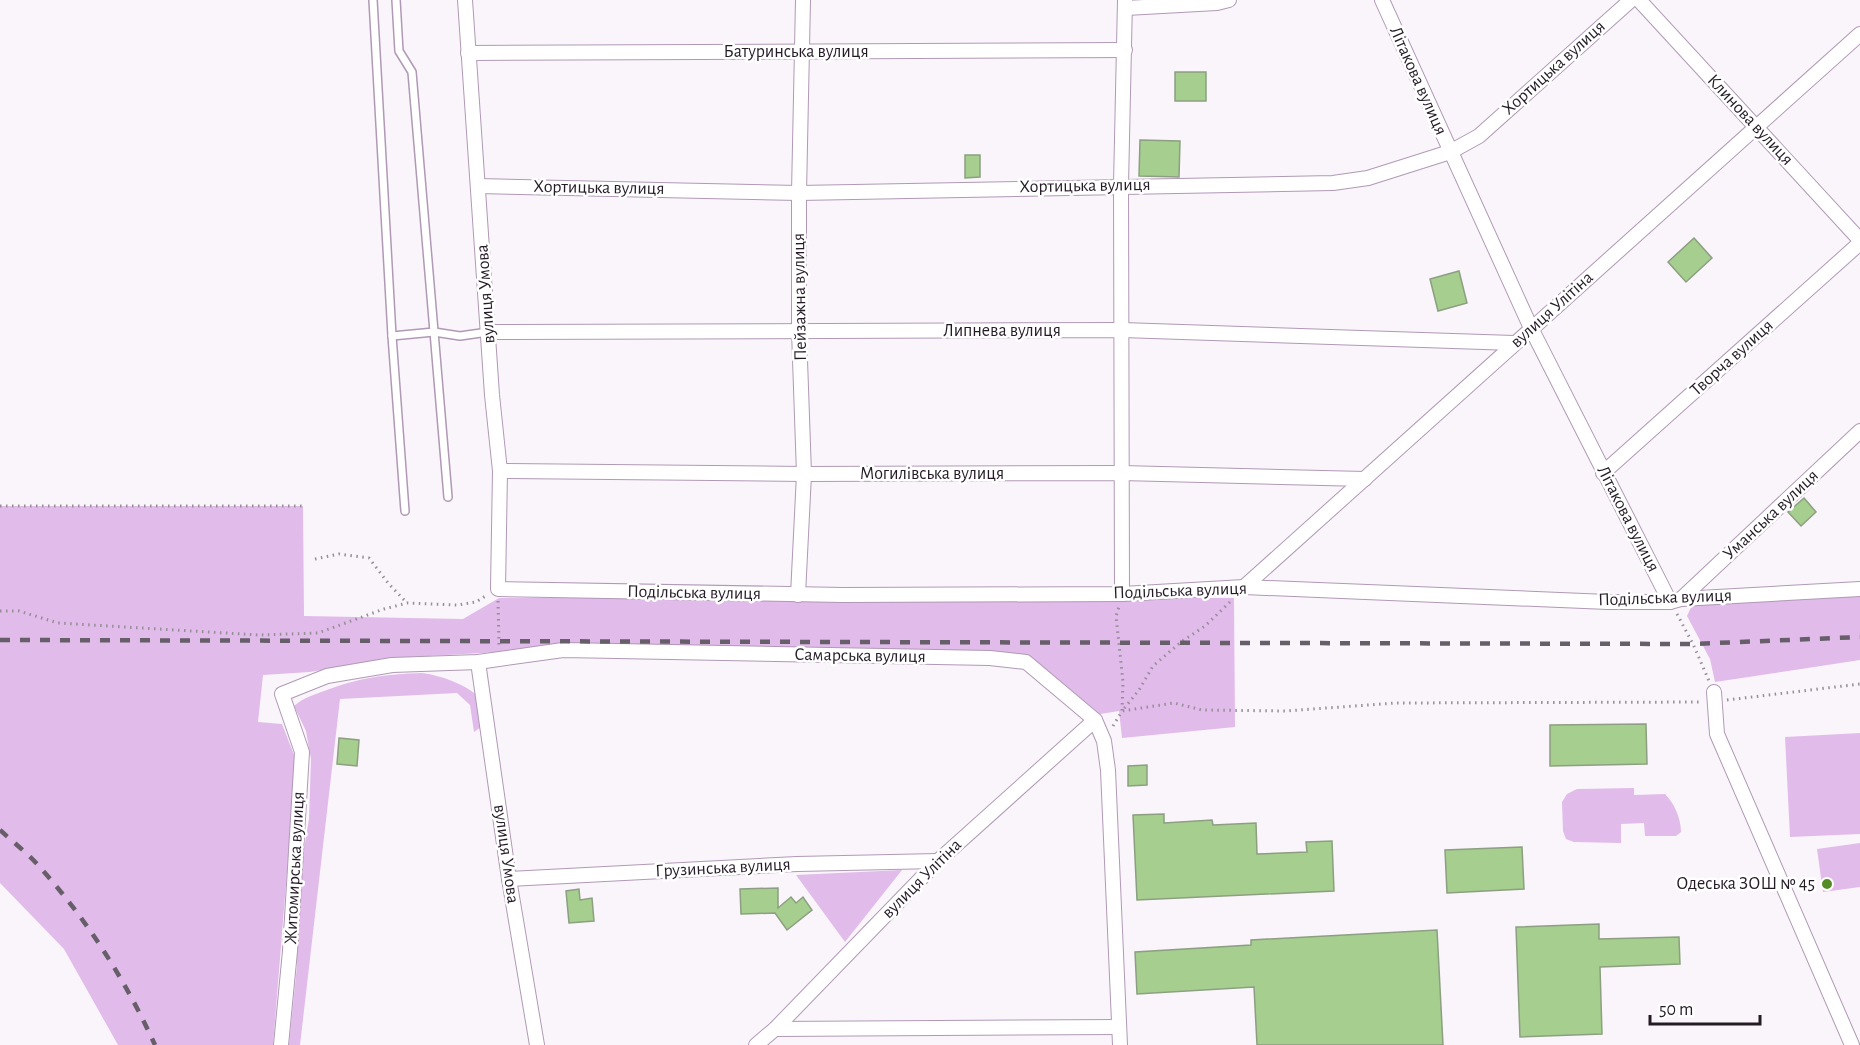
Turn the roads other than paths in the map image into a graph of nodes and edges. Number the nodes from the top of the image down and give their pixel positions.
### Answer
1 (373, 0) edge
2 (396, 0) edge
3 (465, 0) edge
4 (803, 0) edge
5 (1229, 0) edge
6 (1382, 0) edge
7 (1631, 0) edge
8 (1639, 0) edge
9 (1125, 4) edge
10 (1860, 34) edge
11 (1125, 50) junction
12 (804, 51) junction
13 (468, 53) junction
14 (1756, 127) junction
15 (1450, 152) junction
16 (1121, 185) junction
17 (478, 186) junction
18 (799, 193) junction
19 (1860, 241) edge
20 (1531, 328) junction
21 (1122, 330) junction
22 (799, 331) junction
23 (434, 332) junction
24 (488, 332) junction
25 (392, 336) junction
26 (1514, 343) junction
27 (1860, 431) edge
28 (500, 471) junction
29 (1121, 473) junction
30 (1603, 473) junction
31 (804, 474) junction
32 (1365, 479) junction
33 (448, 497) dead end
34 (405, 511) dead end
35 (1244, 587) junction
36 (498, 589) joint
37 (1860, 589) edge
38 (1122, 594) junction
39 (798, 595) junction
40 (1676, 600) junction
41 (478, 662) junction
42 (282, 694) joint
43 (1713, 697) road end
44 (1095, 720) junction
45 (938, 861) junction
46 (509, 879) junction
47 (1119, 1028) junction
48 (775, 1029) junction
49 (281, 1045) edge
50 (537, 1045) edge
51 (756, 1045) edge
52 (1120, 1045) edge
53 (1852, 1045) edge

1 - 25 lane
2 - 23 lane
3 - 13 street, вулиця Умова
4 - 12 street, Пейзажна вулиця
5 - 9 street
6 - 15 street, Літакова вулиця
7 - 15 street, Хортицька вулиця
8 - 14 street, Клинова вулиця
9 - 11 street
10 - 14 street, вулиця Улітіна
11 - 12 street, Батуринська вулиця
11 - 16 street
12 - 13 street, Батуринська вулиця
12 - 18 street, Пейзажна вулиця
13 - 17 street, вулиця Умова
14 - 19 street, Клинова вулиця
14 - 20 street, вулиця Улітіна
15 - 16 street, Хортицька вулиця
15 - 20 street, Літакова вулиця
16 - 18 street, Хортицька вулиця
16 - 21 street
17 - 18 street, Хортицька вулиця
17 - 24 street, вулиця Умова
18 - 22 street, Пейзажна вулиця
19 - 30 street, Творча вулиця
20 - 26 street, вулиця Улітіна
20 - 30 street, Літакова вулиця
21 - 22 street, Липнева вулиця
21 - 26 street, Липнева вулиця
21 - 29 street
22 - 24 street, Липнева вулиця
22 - 31 street, Пейзажна вулиця
23 - 24 lane
23 - 25 lane
23 - 33 lane
24 - 28 street, вулиця Умова
25 - 34 lane
26 - 32 street, вулиця Улітіна
27 - 40 street, Уманська вулиця
28 - 31 street, Могилівська вулиця
28 - 36 street, вулиця Умова
29 - 31 street, Могилівська вулиця
29 - 32 street, Могилівська вулиця
29 - 38 street
30 - 40 street, Літакова вулиця
31 - 39 street, Пейзажна вулиця
32 - 35 street, вулиця Улітіна
35 - 38 street, Подільська вулиця
35 - 40 street, Подільська вулиця
36 - 39 street, Подільська вулиця
37 - 40 street, Подільська вулиця
38 - 39 street, Подільська вулиця
41 - 42 street, Самарська вулиця
41 - 44 street, Самарська вулиця
41 - 46 street, вулиця Умова
42 - 49 street, Житомирська вулиця
43 - 53 street
44 - 45 street, вулиця Улітіна
44 - 47 street, Самарська вулиця
45 - 46 street, Грузинська вулиця
45 - 48 street, вулиця Улітіна
46 - 50 street, вулиця Умова
47 - 48 street
47 - 52 street, Самарська вулиця
48 - 51 street, вулиця Улітіна

